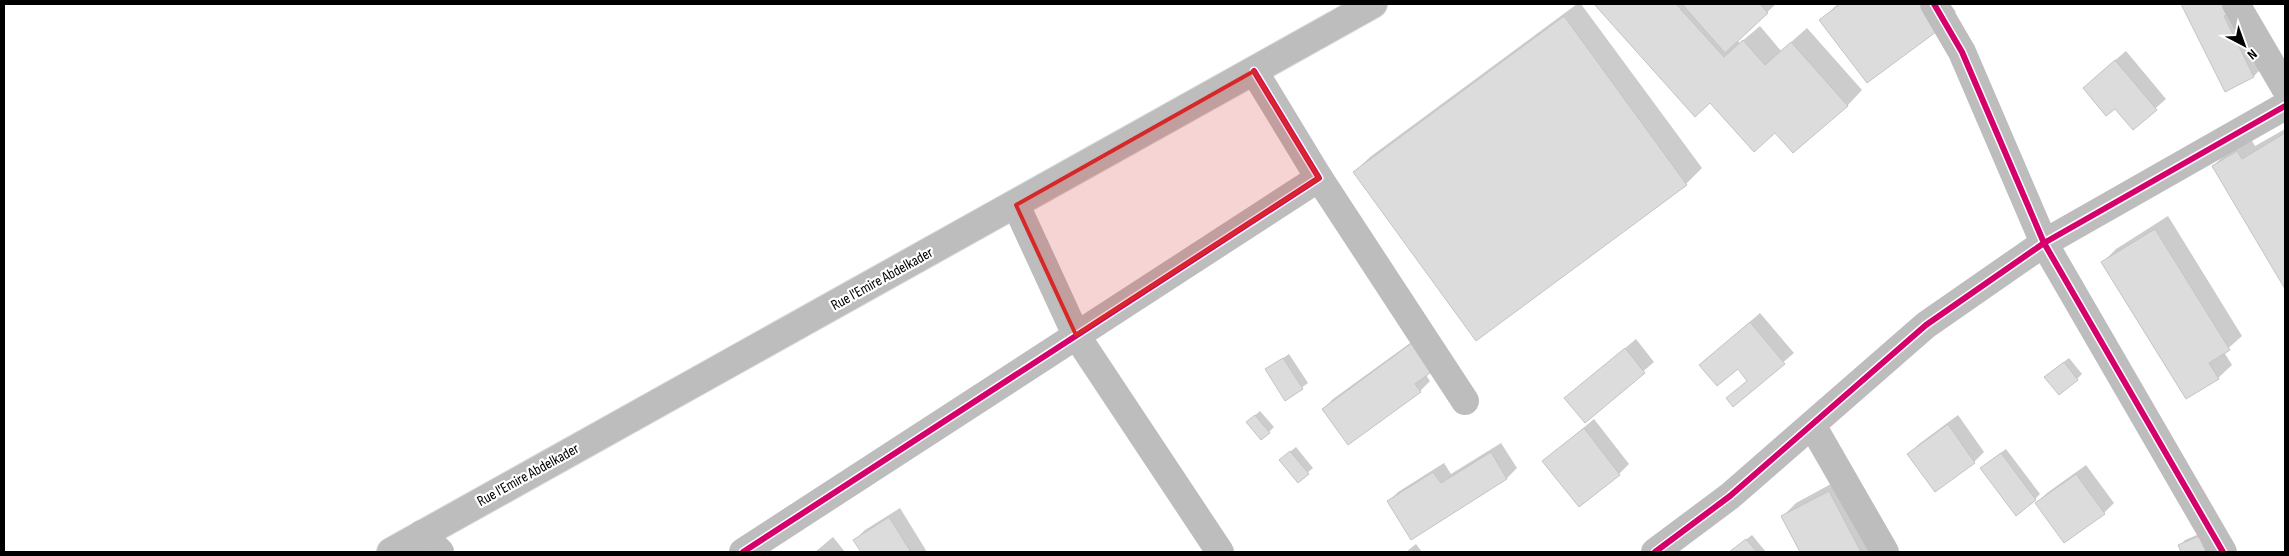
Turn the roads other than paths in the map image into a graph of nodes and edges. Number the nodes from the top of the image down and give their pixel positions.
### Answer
1 (1373, 4) edge
2 (1934, 4) edge
3 (2236, 4) edge
4 (1254, 71) junction
5 (2285, 88) edge
6 (2285, 106) edge
7 (1319, 178) junction
8 (1016, 205) junction
9 (2044, 243) junction
10 (1076, 335) junction
11 (1465, 401) dead end
12 (1812, 425) junction
13 (431, 543) edge
14 (390, 552) edge
15 (743, 552) edge
16 (1220, 552) edge
17 (1656, 552) edge
18 (1885, 552) edge
19 (2223, 552) edge

1 - 4 street, Rue l'Emire Abdelkader
2 - 9 street
3 - 5 street
4 - 7 street
4 - 8 street, Rue l'Emire Abdelkader
6 - 9 street
7 - 10 street
7 - 11 street
8 - 10 street
8 - 13 street, Rue l'Emire Abdelkader
9 - 12 street
9 - 19 street
10 - 15 street
10 - 16 street
12 - 17 street
12 - 18 street
13 - 14 street, Rue l'Emire Abdelkader

